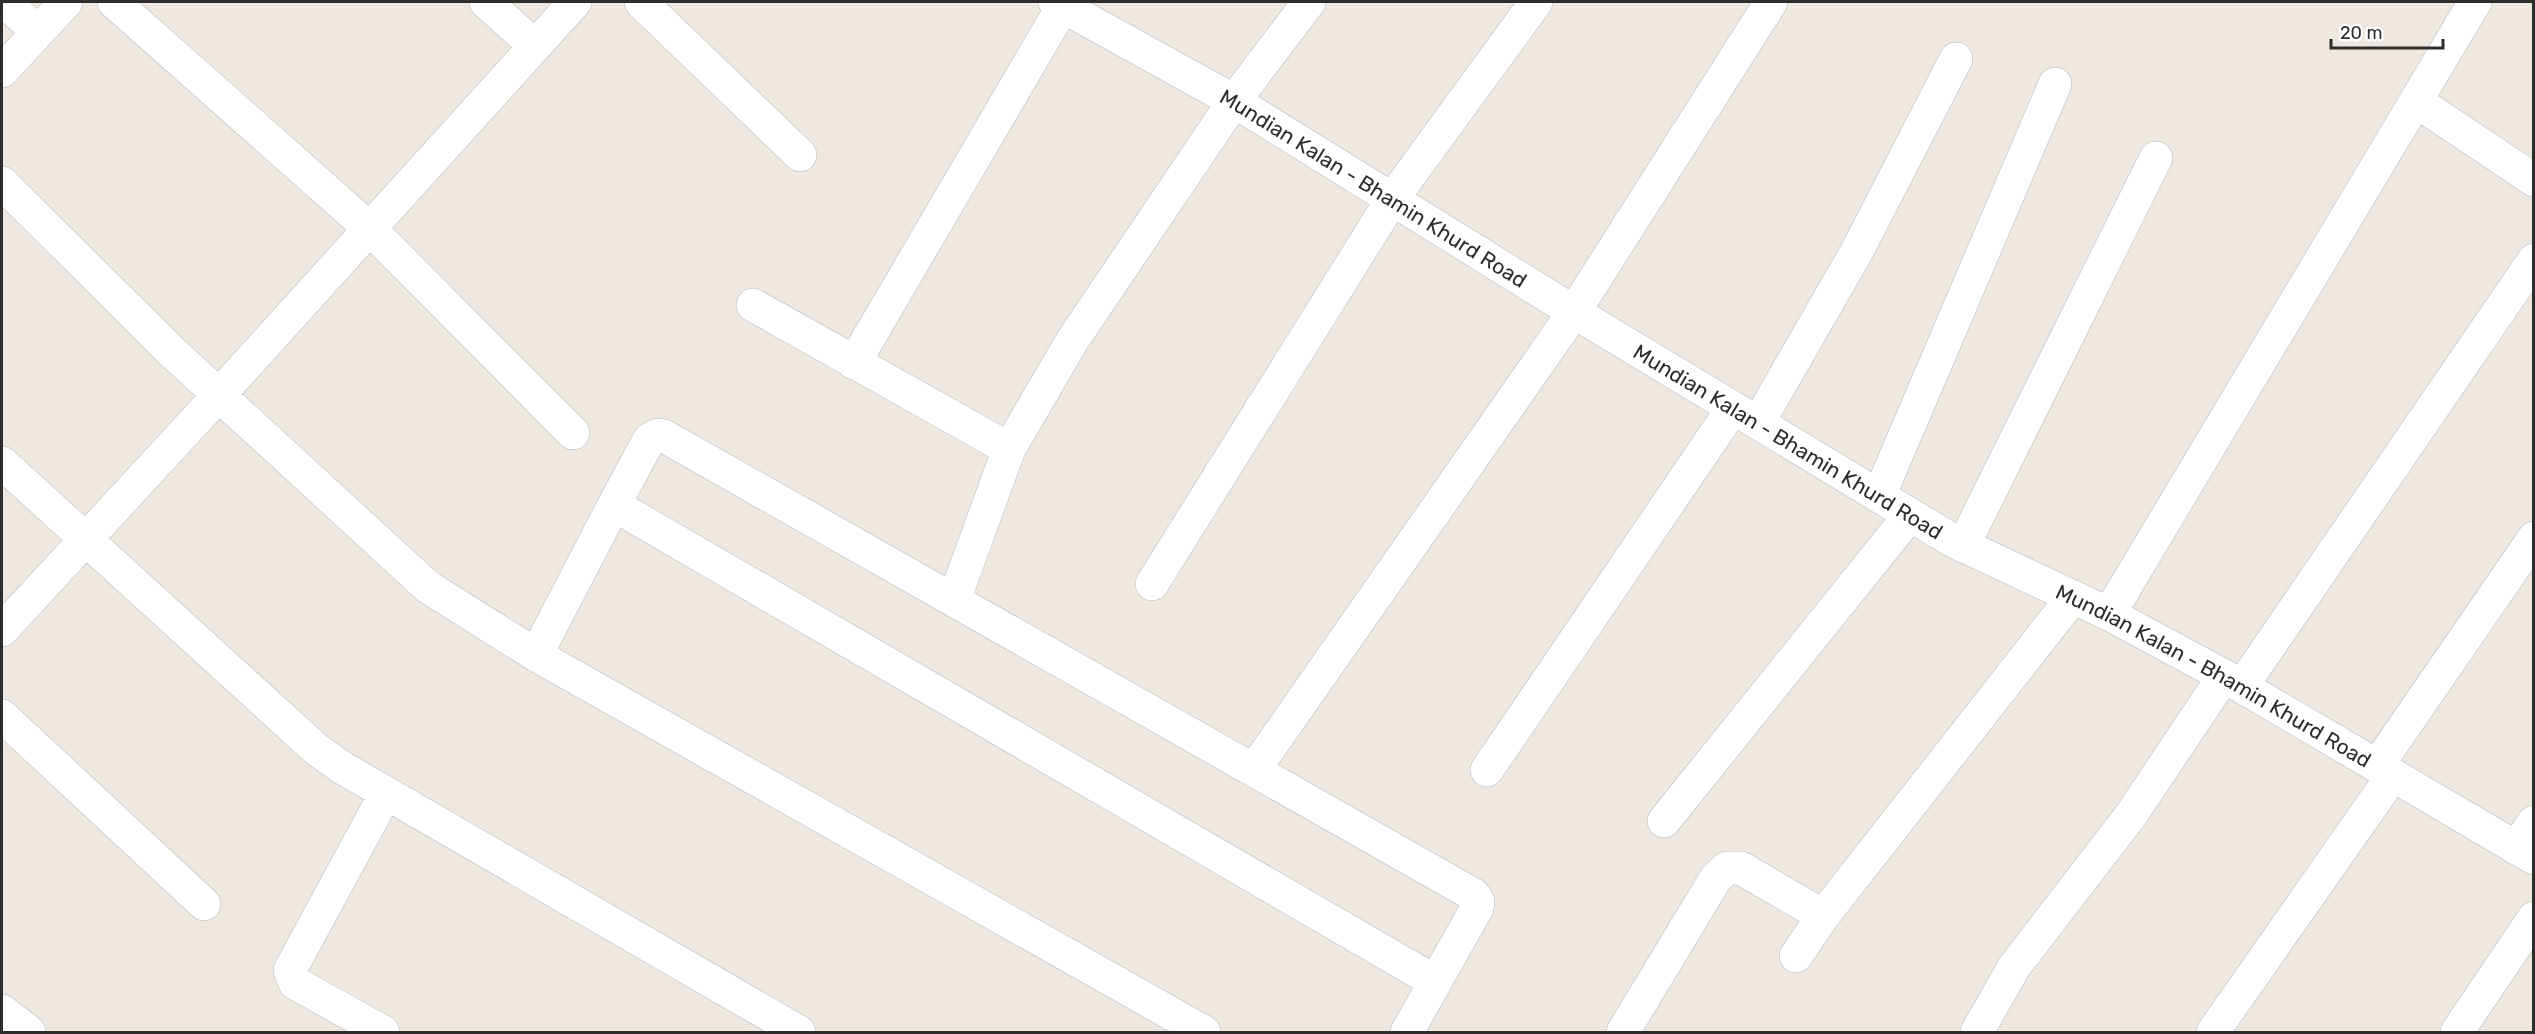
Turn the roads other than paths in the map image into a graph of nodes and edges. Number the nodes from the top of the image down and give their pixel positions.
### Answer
1 (5, 2) edge
2 (66, 2) edge
3 (114, 2) edge
4 (486, 2) edge
5 (575, 2) edge
6 (641, 2) edge
7 (1310, 2) edge
8 (1536, 2) edge
9 (1771, 2) edge
10 (2475, 2) edge
11 (1059, 4) edge
12 (38, 32) junction
13 (535, 46) junction
14 (1956, 59) dead end
15 (2, 71) edge
16 (2055, 84) dead end
17 (1234, 101) junction
18 (2416, 101) junction
19 (800, 155) dead end
20 (2157, 158) dead end
21 (2534, 180) edge
22 (2, 183) edge
23 (1393, 198) junction
24 (370, 229) junction
25 (2534, 260) edge
26 (753, 305) dead end
27 (1574, 312) junction
28 (854, 363) junction
29 (219, 394) junction
30 (1745, 415) junction
31 (573, 433) dead end
32 (1009, 449) junction
33 (2, 463) edge
34 (1879, 496) junction
35 (614, 505) junction
36 (1910, 515) junction
37 (86, 538) junction
38 (2534, 538) edge
39 (1963, 546) junction
40 (1152, 584) dead end
41 (2073, 597) junction
42 (954, 600) junction
43 (2109, 614) junction
44 (2, 630) edge
45 (536, 655) junction
46 (2233, 681) junction
47 (2, 716) edge
48 (1254, 770) junction
49 (1487, 770) dead end
50 (2385, 771) junction
51 (386, 794) junction
52 (1665, 821) dead end
53 (2528, 842) edge
54 (204, 904) dead end
55 (1823, 916) junction
56 (2534, 918) edge
57 (1796, 956) dead end
58 (1434, 981) junction
59 (2, 1011) edge
60 (29, 1032) edge
61 (383, 1032) edge
62 (799, 1032) edge
63 (1204, 1032) edge
64 (1407, 1032) edge
65 (1623, 1032) edge
66 (1977, 1032) edge
67 (2214, 1032) edge
68 (2457, 1032) edge

1 - 12 street
2 - 12 street
3 - 24 street
4 - 13 street
5 - 13 street
6 - 19 street
7 - 17 street
8 - 23 street
9 - 27 street
10 - 18 street
11 - 17 street, Mundian Kalan - Bhamin Khurd Road
11 - 28 street
12 - 15 street
13 - 24 street
14 - 30 street
16 - 34 street
17 - 23 street, Mundian Kalan - Bhamin Khurd Road
17 - 32 street
18 - 21 street
18 - 43 street
20 - 39 street
22 - 29 street
23 - 27 street, Mundian Kalan - Bhamin Khurd Road
23 - 40 street
24 - 29 street
24 - 31 street
25 - 46 street
26 - 28 street
27 - 30 street, Mundian Kalan - Bhamin Khurd Road
27 - 48 street
28 - 32 street
29 - 37 street
29 - 45 street
30 - 34 street, Mundian Kalan - Bhamin Khurd Road
30 - 49 street
32 - 42 street
33 - 37 street
34 - 36 street, Mundian Kalan - Bhamin Khurd Road
35 - 42 street
35 - 45 street
35 - 58 street
36 - 39 street, Mundian Kalan - Bhamin Khurd Road
36 - 52 street
37 - 44 street
37 - 51 street
38 - 50 street
39 - 41 street, Mundian Kalan - Bhamin Khurd Road
41 - 43 street, Mundian Kalan - Bhamin Khurd Road
41 - 55 street
42 - 48 street
43 - 46 street, Mundian Kalan - Bhamin Khurd Road
45 - 63 street
46 - 50 street, Mundian Kalan - Bhamin Khurd Road
46 - 66 street
47 - 54 street
48 - 58 street
50 - 53 street, Mundian Kalan - Bhamin Khurd Road
50 - 67 street
51 - 61 street
51 - 62 street
55 - 57 street
55 - 65 street
56 - 68 street
58 - 64 street
59 - 60 street

